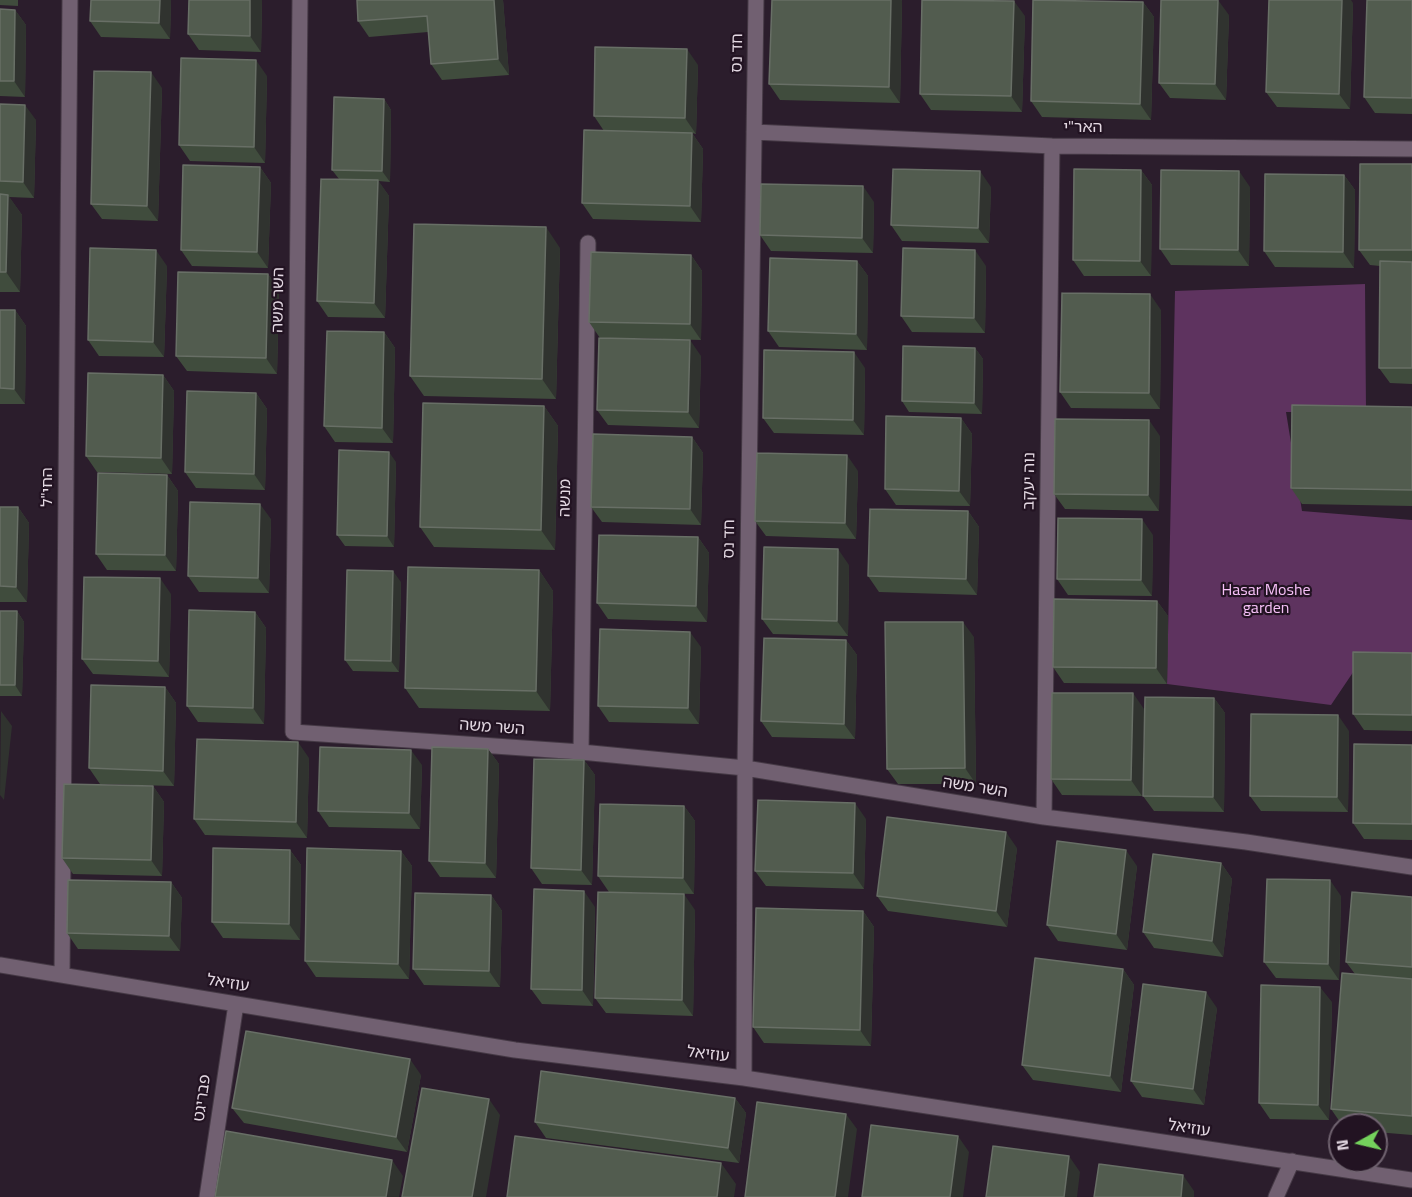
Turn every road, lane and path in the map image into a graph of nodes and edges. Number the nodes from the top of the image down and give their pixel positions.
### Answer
1 (70, 0) edge
2 (300, 0) edge
3 (756, 0) edge
4 (754, 132) junction
5 (1052, 146) junction
6 (1412, 148) edge
7 (588, 243) dead end
8 (581, 752) junction
9 (745, 768) junction
10 (1044, 817) junction
11 (1412, 867) edge
12 (0, 965) edge
13 (62, 975) junction
14 (236, 1004) junction
15 (744, 1078) junction
16 (1292, 1161) junction
17 (1412, 1180) edge
18 (207, 1197) edge
19 (1276, 1197) edge

1 - 13 street, החי"ל
2 - 8 street, השר משה
3 - 4 street, חד נס
4 - 5 street, האר"י
4 - 9 street, חד נס
5 - 6 street, האר"י
5 - 10 street, נוה יעקב
7 - 8 street, מנשה
8 - 9 street, השר משה
9 - 10 street, השר משה
9 - 15 street, חד נס
10 - 11 street, השר משה
12 - 13 street, עוזיאל
13 - 14 street, עוזיאל
14 - 15 street, עוזיאל
14 - 18 street, פבריגט
15 - 16 street, עוזיאל
16 - 17 street, עוזיאל
16 - 19 street

